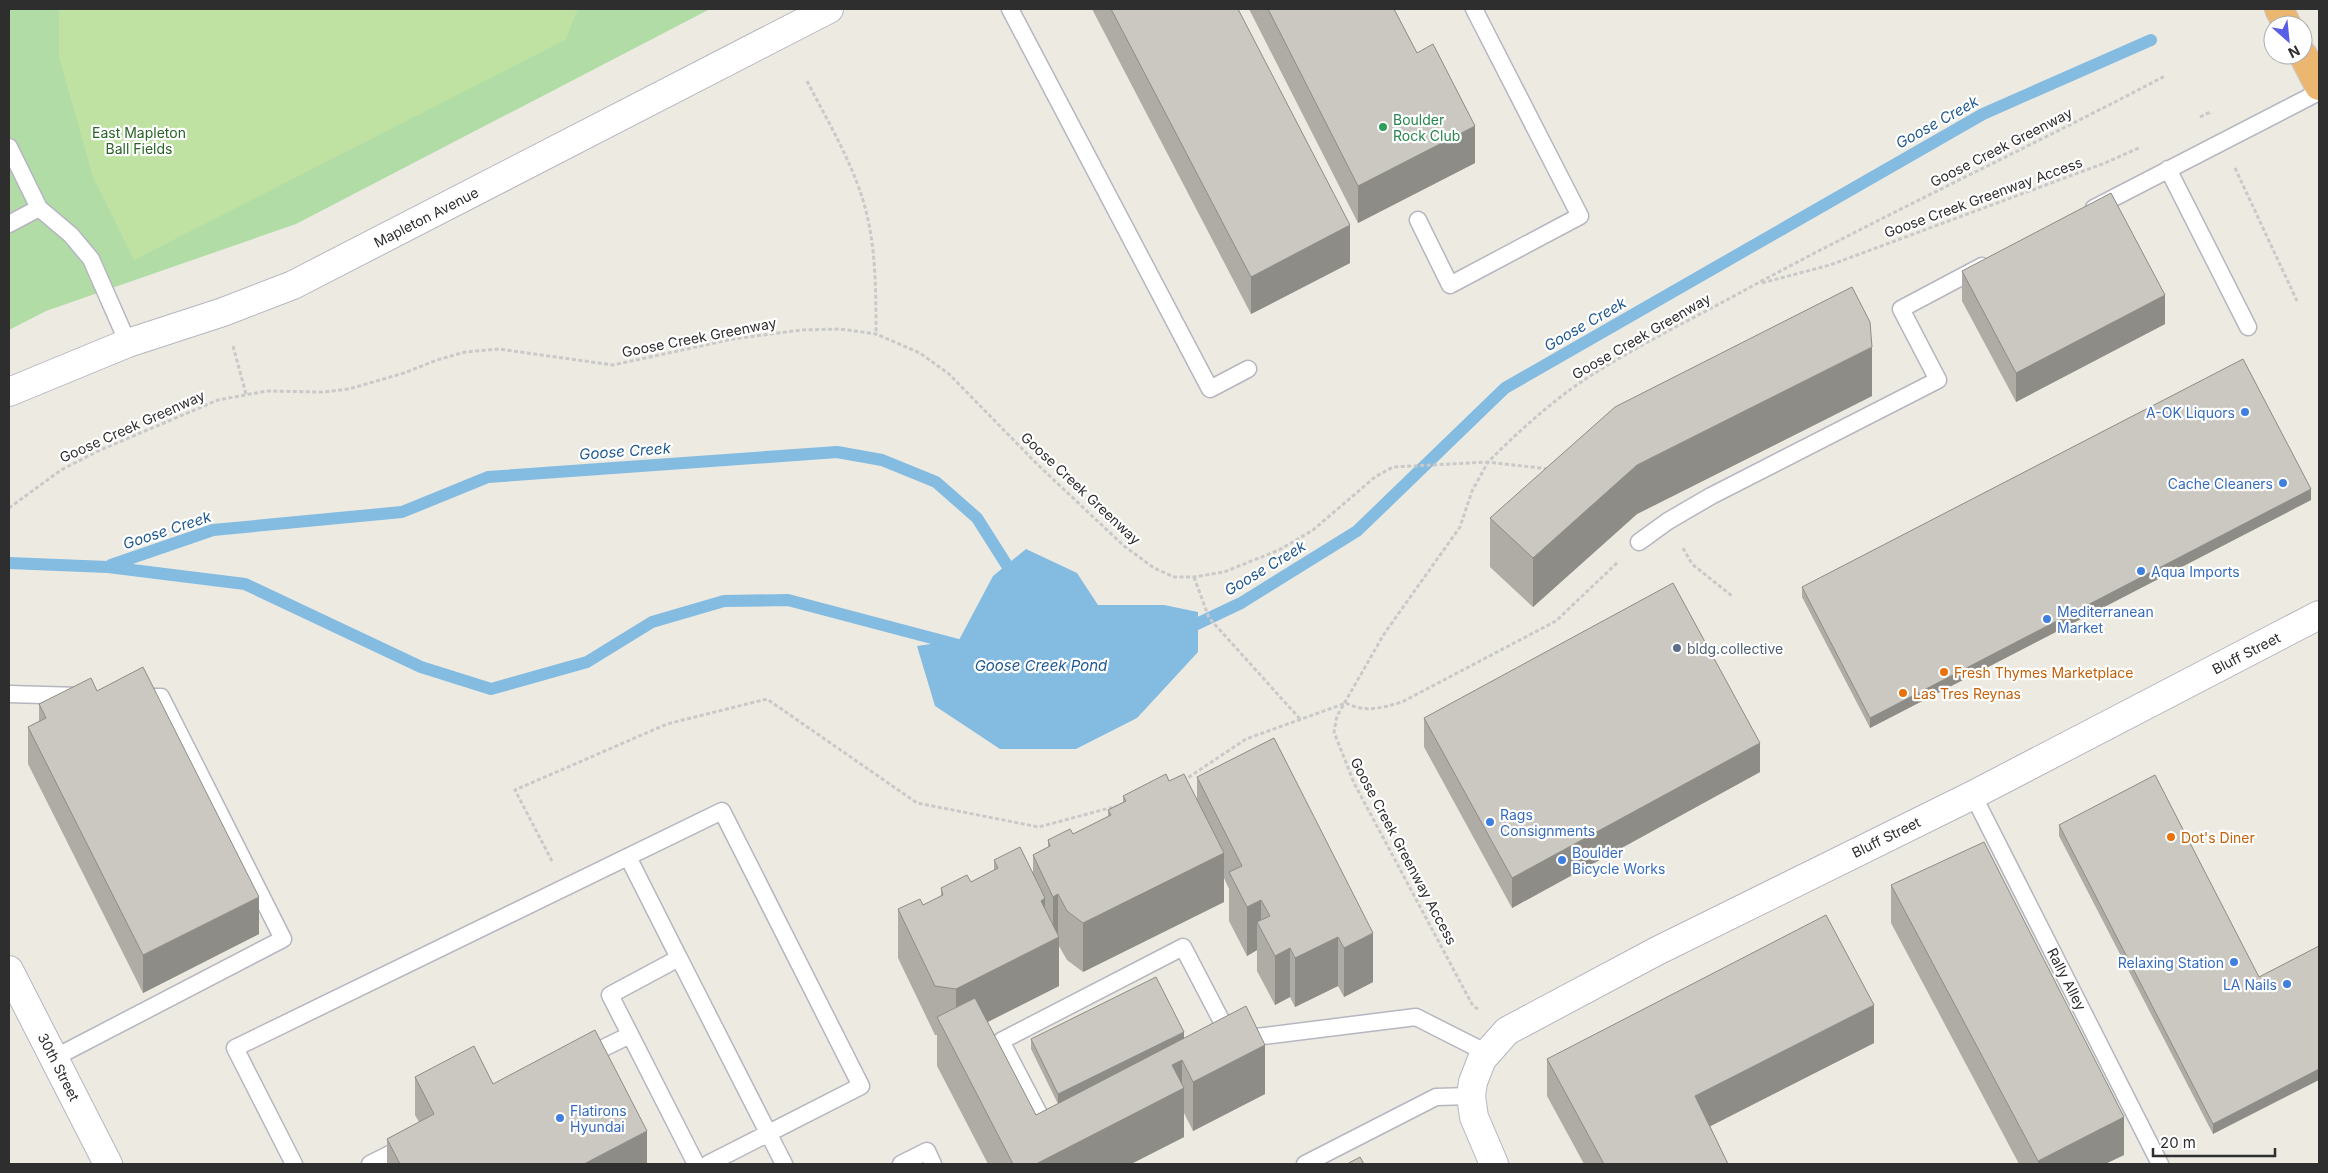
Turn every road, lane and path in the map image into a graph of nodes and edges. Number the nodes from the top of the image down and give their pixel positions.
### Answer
1 (829, 9) edge
2 (1010, 9) edge
3 (1474, 9) edge
4 (2308, 65) edge
5 (2165, 76) dead end
6 (807, 80) dead end
7 (2319, 86) edge
8 (2319, 92) edge
9 (2194, 120) dead end
10 (2222, 142) junction
11 (2146, 145) dead end
12 (9, 147) edge
13 (2168, 169) junction
14 (40, 208) junction
15 (2082, 214) edge
16 (1418, 220) dead end
17 (9, 224) edge
18 (1996, 259) edge
19 (1756, 284) junction
20 (2297, 301) dead end
21 (223, 312) junction
22 (2248, 327) dead end
23 (876, 334) junction
24 (128, 343) junction
25 (1248, 369) dead end
26 (9, 392) edge
27 (246, 394) junction
28 (1488, 462) junction
29 (1552, 469) edge
30 (9, 508) edge
31 (1668, 522) junction
32 (1639, 542) joint
33 (1194, 577) junction
34 (1732, 596) dead end
35 (2319, 615) edge
36 (9, 694) edge
37 (94, 696) edge
38 (123, 696) edge
39 (1346, 703) junction
40 (1300, 719) junction
41 (1182, 782) edge
42 (1973, 795) junction
43 (1121, 805) edge
44 (628, 857) junction
45 (566, 887) junction
46 (679, 958) junction
47 (9, 970) edge
48 (1507, 1031) junction
49 (630, 1035) junction
50 (1232, 1040) junction
51 (1215, 1050) edge
52 (1487, 1053) junction
53 (54, 1058) junction
54 (571, 1064) edge
55 (1472, 1089) junction
56 (1068, 1126) edge
57 (768, 1133) junction
58 (418, 1140) edge
59 (108, 1164) edge
60 (294, 1164) edge
61 (370, 1164) edge
62 (696, 1164) edge
63 (708, 1164) edge
64 (784, 1164) edge
65 (901, 1164) edge
66 (933, 1164) edge
67 (1305, 1164) edge
68 (1494, 1164) edge
69 (2160, 1164) edge

1 - 21 street, Mapleton Avenue
2 - 25 lane
3 - 16 lane
4 - 7 highway
5 - 19 path, Goose Creek Greenway
6 - 23 path
8 - 10 lane
9 - 10 path
10 - 13 lane
10 - 20 path
11 - 19 path, Goose Creek Greenway Access
12 - 14 lane
13 - 15 lane
13 - 22 lane
14 - 17 lane
14 - 24 lane
18 - 31 lane
19 - 28 path, Goose Creek Greenway
21 - 24 street, Mapleton Avenue
21 - 27 path
23 - 27 path, Goose Creek Greenway
23 - 33 path, Goose Creek Greenway
24 - 26 street, Mapleton Avenue
27 - 30 path, Goose Creek Greenway
28 - 29 path
28 - 33 path, Goose Creek Greenway
28 - 39 path, Goose Creek Greenway Access
31 - 32 lane
31 - 34 path
32 - 39 path
33 - 40 path
35 - 42 street, Bluff Street
36 - 37 lane
38 - 53 lane
39 - 40 path
39 - 48 path, Goose Creek Greenway Access
40 - 41 path
42 - 48 street, Bluff Street
42 - 69 lane, Rally Alley
43 - 45 path
44 - 45 lane
44 - 46 lane
44 - 57 lane
45 - 60 lane
46 - 49 lane
46 - 57 lane
47 - 53 street, 30th Street
48 - 52 street, Bluff Street
49 - 54 lane
49 - 62 lane
50 - 51 lane
50 - 52 lane
50 - 56 lane
52 - 55 street, Bluff Street
53 - 59 street, 30th Street
55 - 67 lane
55 - 68 street
57 - 63 lane
57 - 64 lane
58 - 61 lane
65 - 66 lane

